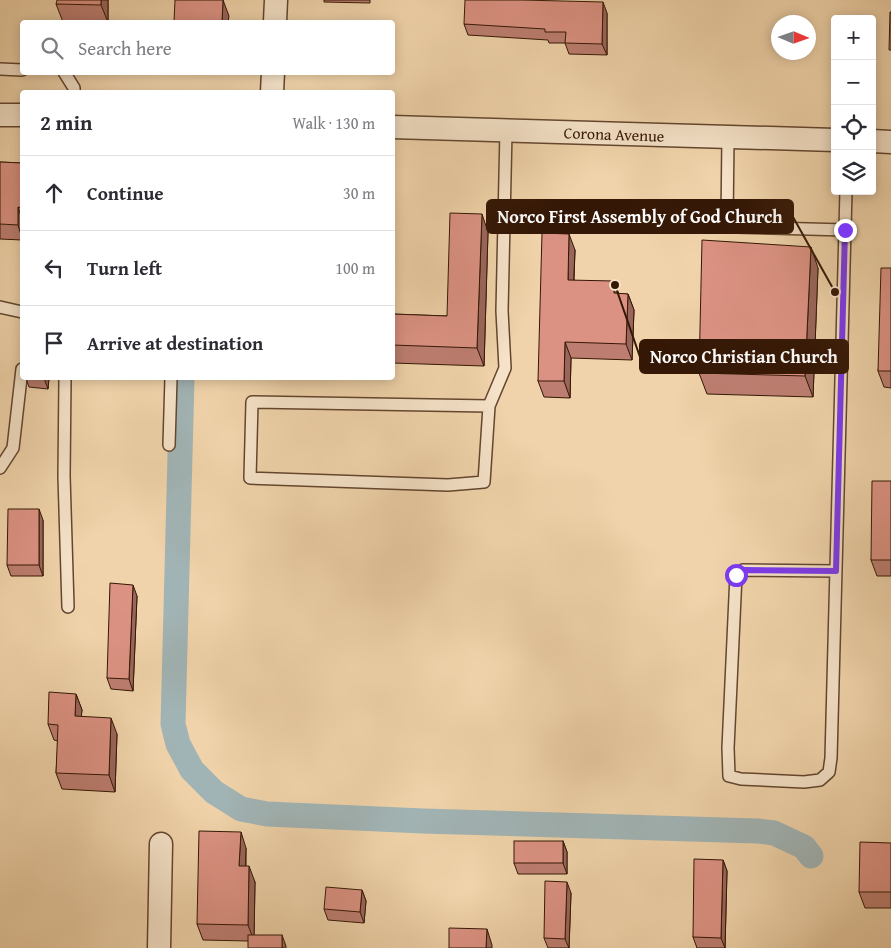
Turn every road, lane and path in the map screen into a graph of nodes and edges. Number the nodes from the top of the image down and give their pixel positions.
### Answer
1 (276, 0) edge
2 (275, 20) edge
3 (0, 69) edge
4 (20, 70) edge
5 (66, 75) edge
6 (273, 75) edge
7 (74, 90) edge
8 (272, 90) edge
9 (0, 115) edge
10 (20, 115) edge
11 (395, 127) edge
12 (506, 131) junction
13 (728, 137) junction
14 (831, 140) edge
15 (876, 141) edge
16 (891, 142) edge
17 (846, 195) edge
18 (845, 230) junction
19 (0, 307) edge
20 (20, 313) edge
21 (21, 380) edge
22 (65, 380) edge
23 (171, 380) edge
24 (489, 406) junction
25 (169, 444) dead end
26 (0, 468) edge
27 (836, 571) junction
28 (68, 606) dead end
29 (161, 844) dead end
30 (158, 948) edge

1 - 2 street
3 - 4 lane
5 - 7 lane
6 - 8 street
9 - 10 street
11 - 12 street, Corona Avenue
12 - 13 street, Corona Avenue
12 - 24 lane
13 - 14 street, Corona Avenue
13 - 18 lane
15 - 16 street
17 - 18 lane
18 - 27 lane
19 - 20 lane
21 - 26 lane
22 - 28 lane
23 - 25 lane
24 - 24 lane
27 - 27 lane
29 - 30 street

